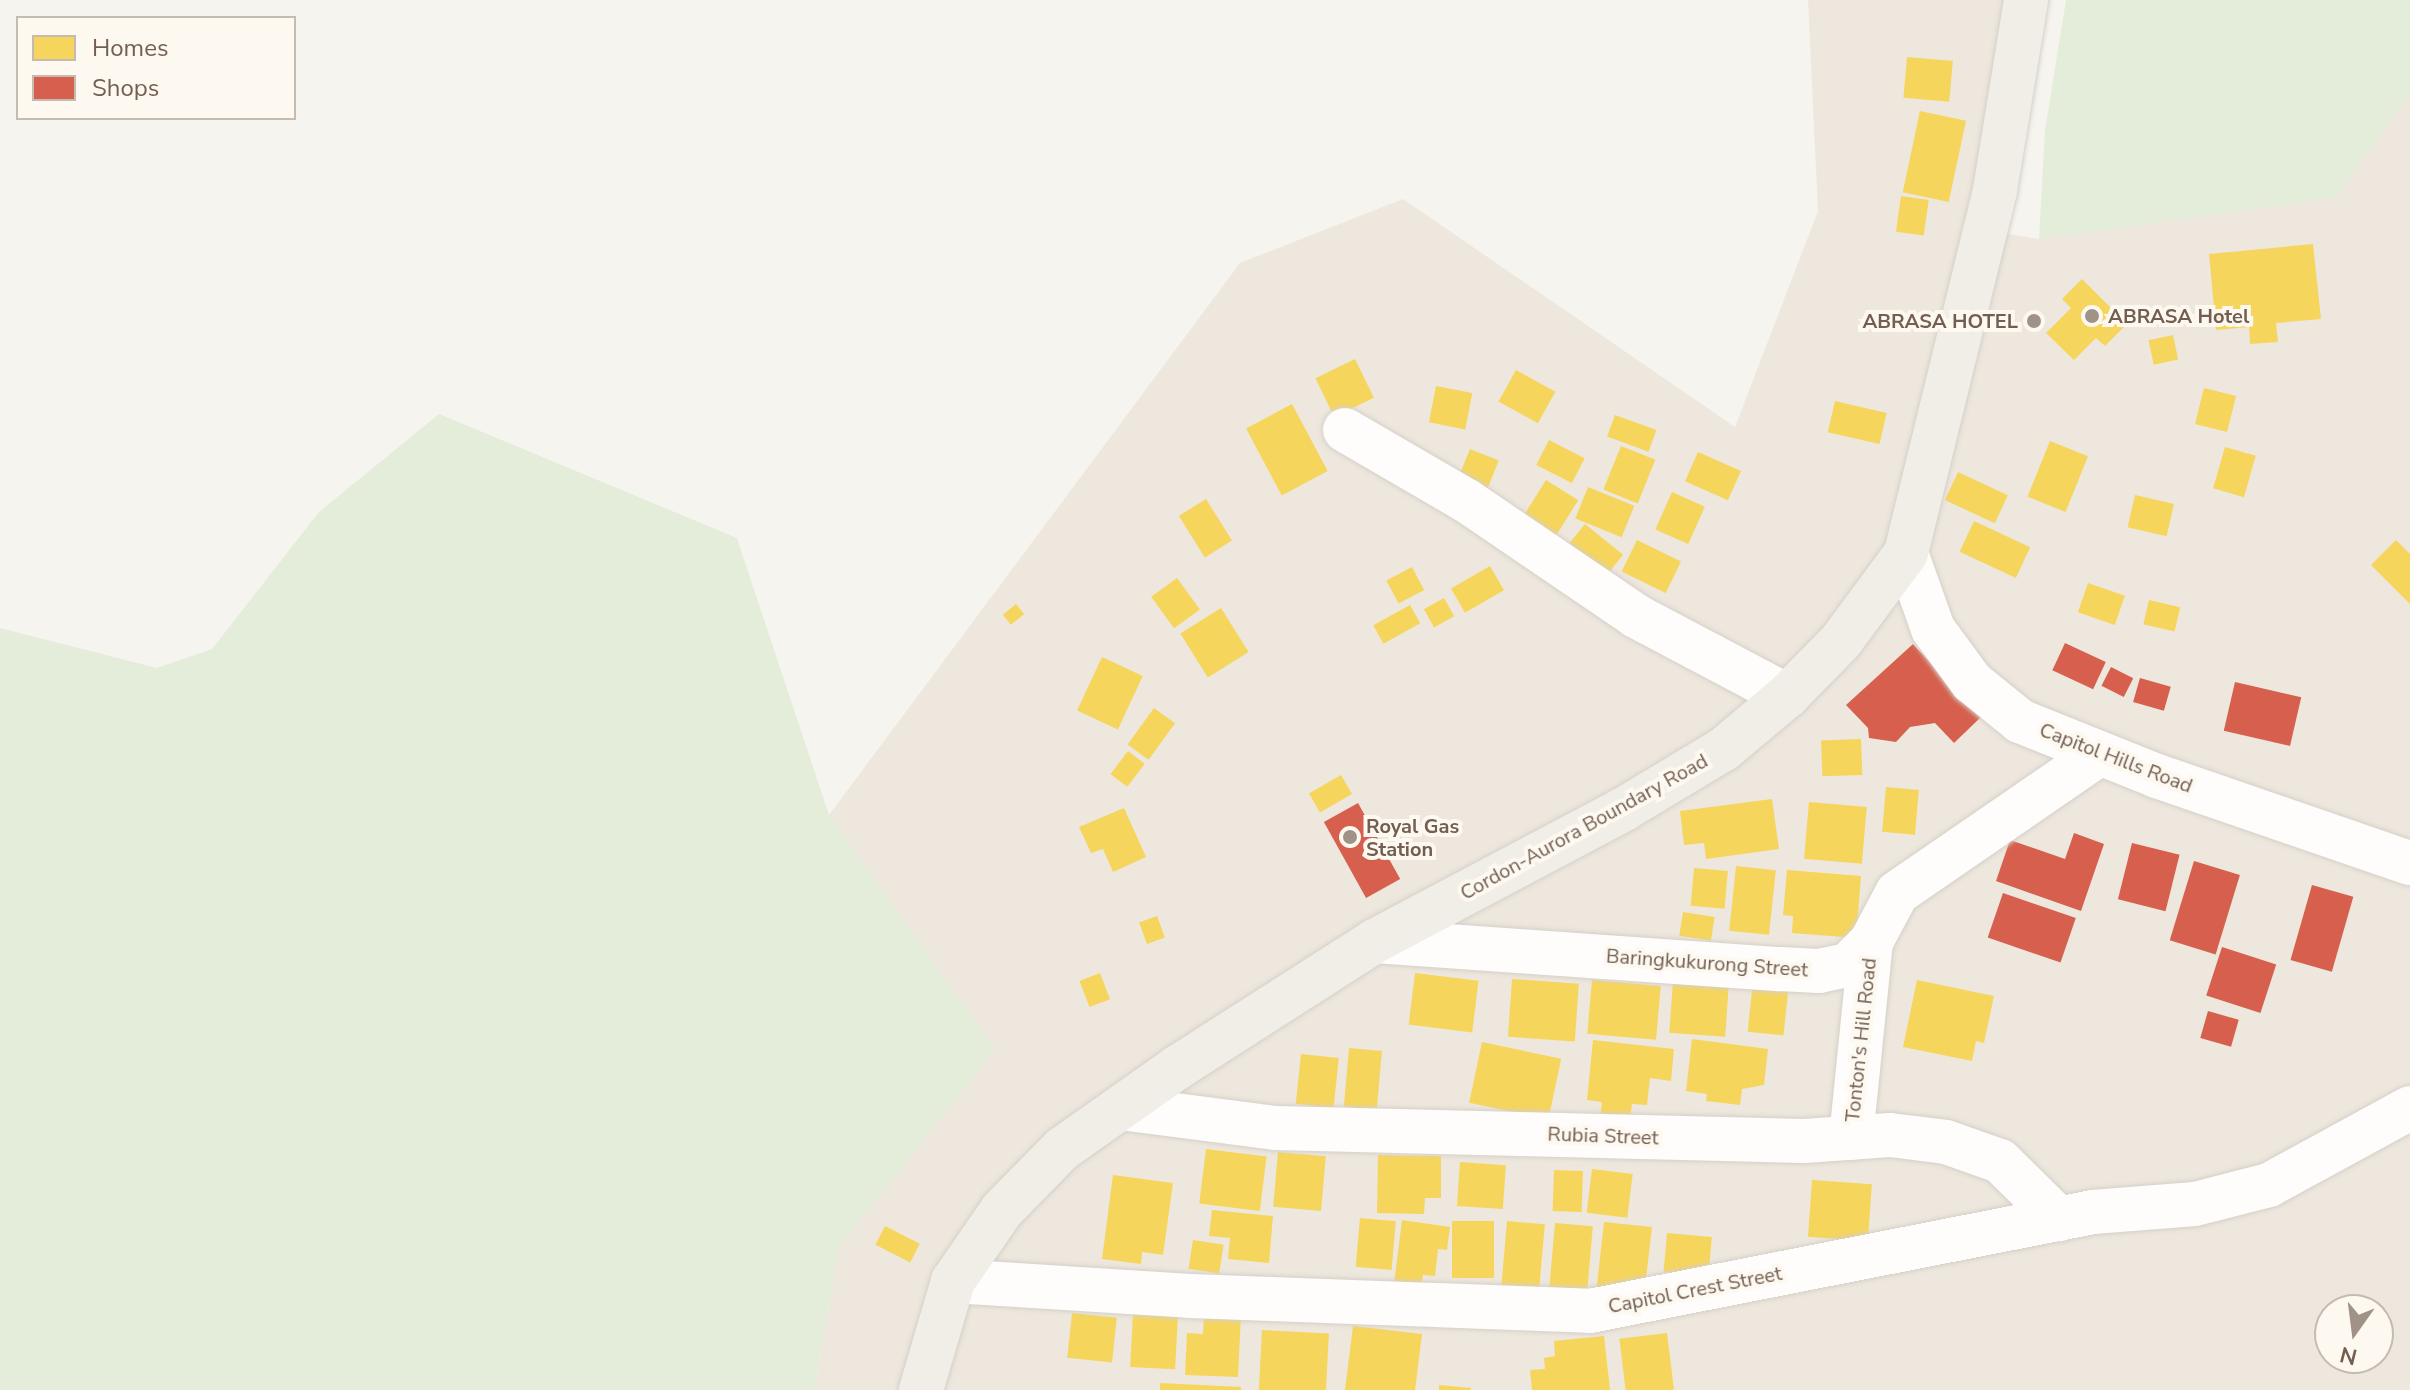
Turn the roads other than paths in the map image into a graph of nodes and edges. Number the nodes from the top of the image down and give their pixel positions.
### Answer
1 (2026, 0) edge
2 (1345, 430) dead end
3 (1906, 553) junction
4 (1787, 696) junction
5 (2099, 754) junction
6 (2410, 863) edge
7 (1375, 941) junction
8 (1871, 942) junction
9 (1121, 1108) junction
10 (2410, 1108) edge
11 (1851, 1138) junction
12 (2059, 1219) junction
13 (953, 1281) junction
14 (921, 1390) edge

1 - 3 main road, Cordon-Aurora Boundary Road
2 - 4 street
3 - 4 main road, Cordon-Aurora Boundary Road
3 - 5 street, Capitol Hills Road
4 - 7 main road, Cordon-Aurora Boundary Road
5 - 6 street, Capitol Hills Road
5 - 8 street, Baringkukurong Street
7 - 8 street, Baringkukurong Street
7 - 9 main road, Cordon-Aurora Boundary Road
8 - 11 street, Tonton's Hill Road
9 - 11 street, Rubia Street
9 - 13 main road, Cordon-Aurora Boundary Road
10 - 12 street, Capitol Crest Street
11 - 12 street, Rubia Street
12 - 13 street, Capitol Crest Street
13 - 14 main road, Cordon-Aurora Boundary Road

